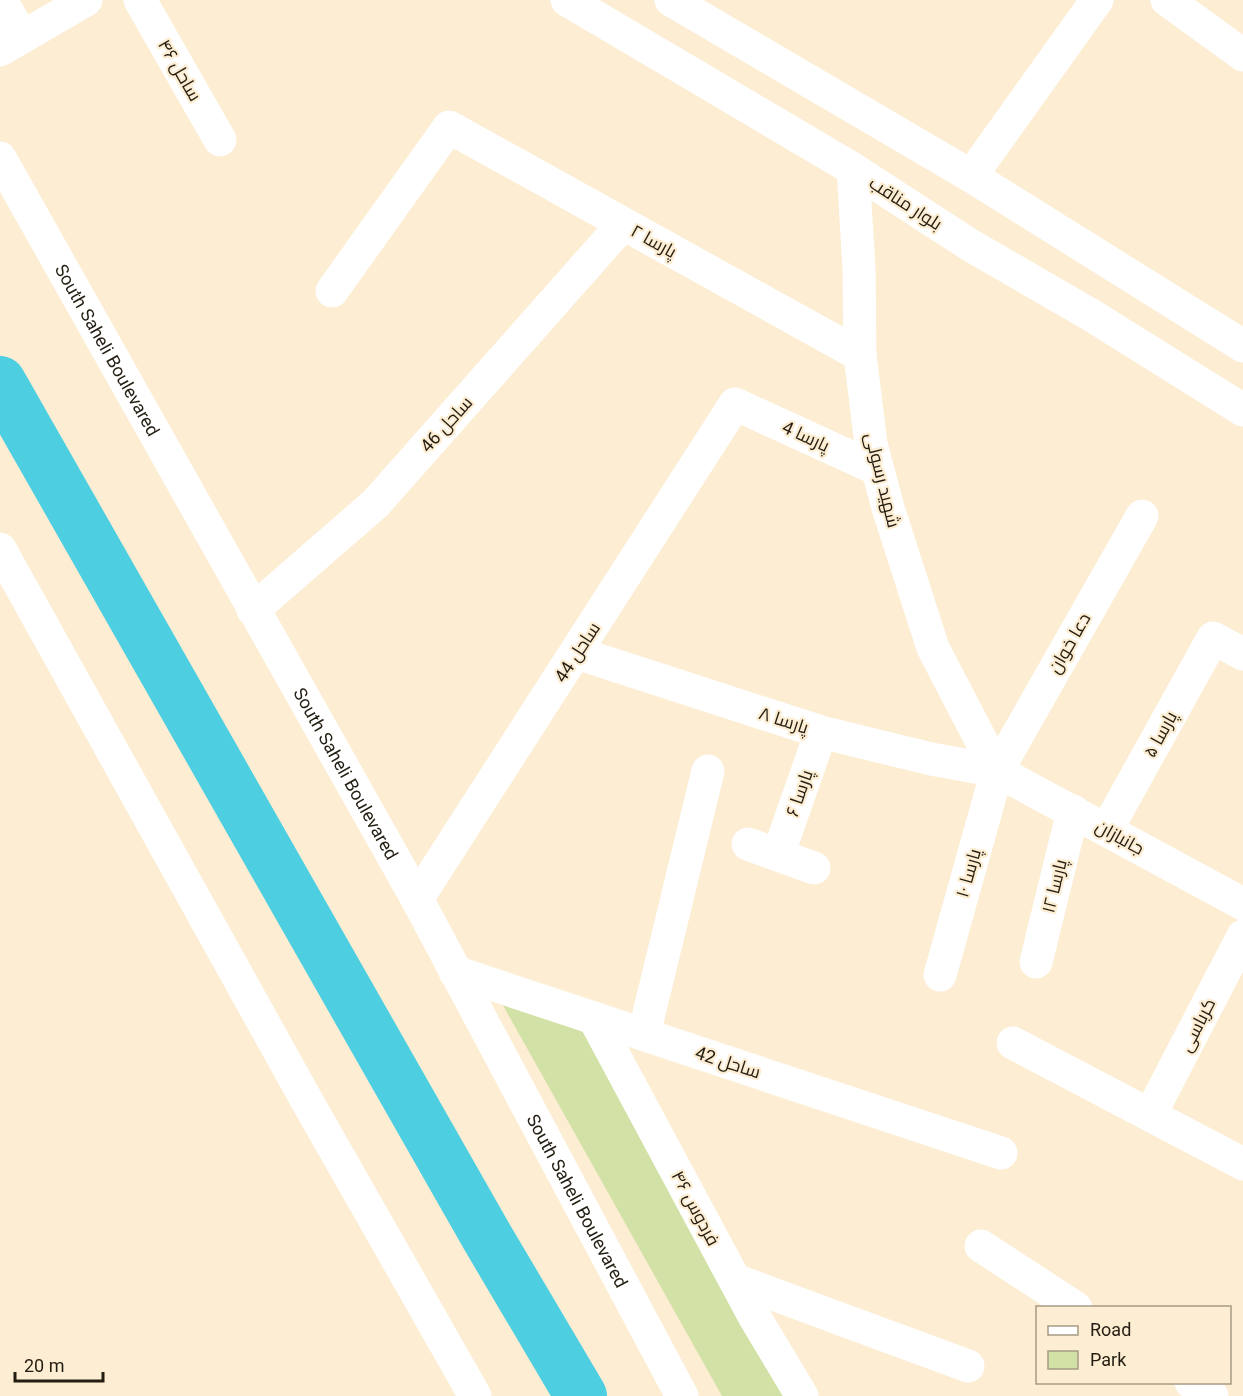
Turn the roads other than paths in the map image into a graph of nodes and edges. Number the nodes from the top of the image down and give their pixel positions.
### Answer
1 (1, 0) edge
2 (86, 0) edge
3 (140, 0) edge
4 (567, 0) edge
5 (671, 0) edge
6 (1097, 0) edge
7 (1167, 0) edge
8 (11, 44) edge
9 (1243, 55) edge
10 (220, 140) dead end
11 (0, 158) edge
12 (853, 169) junction
13 (971, 176) junction
14 (623, 224) junction
15 (332, 291) dead end
16 (1243, 346) edge
17 (860, 355) junction
18 (735, 404) joint
19 (1243, 410) edge
20 (878, 469) junction
21 (1142, 516) dead end
22 (0, 549) edge
23 (253, 610) junction
24 (577, 653) junction
25 (1243, 654) edge
26 (821, 732) junction
27 (708, 771) dead end
28 (997, 771) junction
29 (1073, 811) junction
30 (1107, 830) junction
31 (814, 868) dead end
32 (417, 900) junction
33 (1243, 904) edge
34 (1243, 936) edge
35 (1036, 962) dead end
36 (456, 972) junction
37 (940, 975) dead end
38 (594, 1018) junction
39 (644, 1034) junction
40 (1013, 1043) dead end
41 (1150, 1115) junction
42 (1001, 1153) dead end
43 (1243, 1164) edge
44 (981, 1246) dead end
45 (735, 1280) junction
46 (1073, 1306) edge
47 (968, 1365) dead end
48 (1193, 1384) edge
49 (475, 1396) edge
50 (682, 1396) edge
51 (802, 1396) edge
52 (1212, 1396) edge

1 - 8 street
2 - 8 street
3 - 10 street, ساحل ۴۶
4 - 12 street, بلوار مناقب
5 - 13 street
6 - 13 street
7 - 9 street
11 - 23 street, South Saheli Boulevared
12 - 17 street, شهید رسولی
12 - 19 street, بلوار مناقب
13 - 16 street
14 - 15 street, پارسا ۲
14 - 17 street, پارسا ۲
14 - 23 street, ساحل 46
17 - 20 street, شهید رسولی
18 - 20 street, پارسا 4
18 - 24 street, ساحل 44
20 - 28 street, شهید رسولی
21 - 28 street, دعا خوان
22 - 49 street
23 - 32 street, South Saheli Boulevared
24 - 26 street, پارسا ۸
24 - 32 street, ساحل 44
25 - 30 street, پارسا ۵
26 - 28 street, پارسا ۸
26 - 31 street, پارسا ۶
27 - 39 street
28 - 29 street, جانبازان
28 - 37 street, پارسا ۱۰
29 - 30 street, جانبازان
29 - 35 street, پارسا ۱۲
30 - 33 street, جانبازان
32 - 36 street, South Saheli Boulevared
34 - 41 street, کرباسی
36 - 38 street, ساحل 42
36 - 50 street, South Saheli Boulevared
38 - 39 street, ساحل 42
38 - 45 street, فردوس ۴۶
39 - 42 street, ساحل 42
40 - 41 street
41 - 43 street
44 - 46 street
45 - 47 street
45 - 51 street, فردوس ۴۶
48 - 52 street

